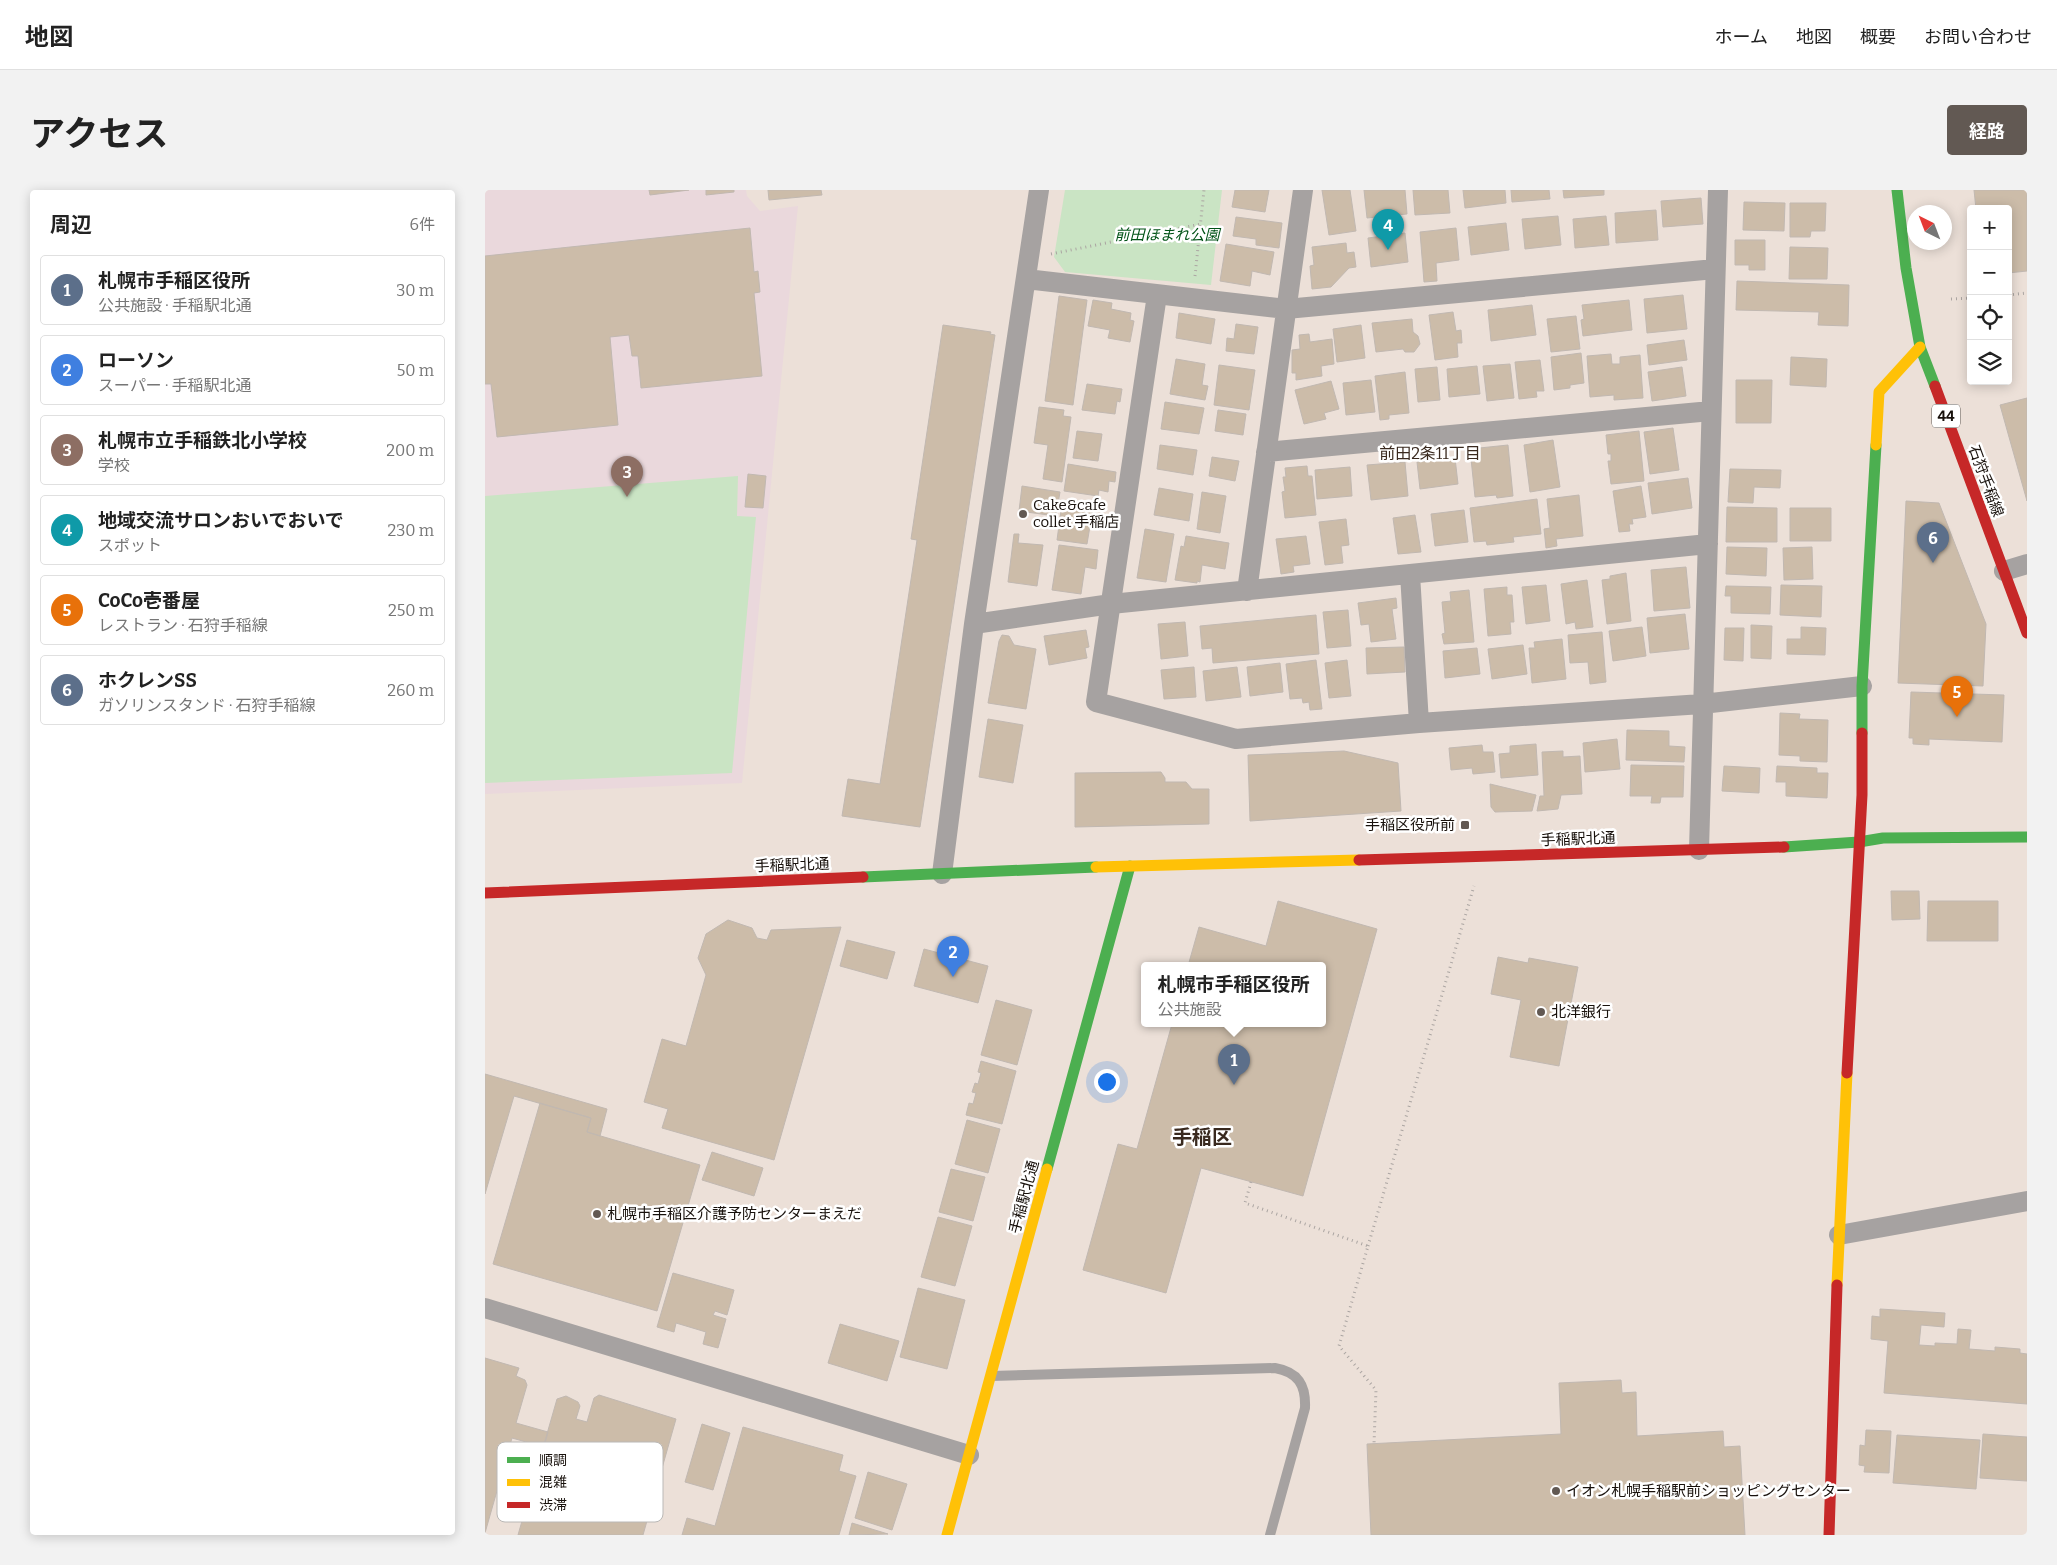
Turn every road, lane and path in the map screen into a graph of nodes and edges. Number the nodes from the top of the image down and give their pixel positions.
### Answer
1 (1039, 190) edge
2 (1205, 190) edge
3 (1303, 190) edge
4 (1718, 190) edge
5 (1897, 190) edge
6 (1201, 224) junction
7 (1048, 255) dead end
8 (1715, 270) junction
9 (1026, 279) junction
10 (1194, 280) dead end
11 (2027, 293) edge
12 (2012, 295) edge
13 (1157, 296) junction
14 (1967, 298) edge
15 (1951, 299) dead end
16 (1286, 309) junction
17 (1920, 347) junction
18 (1711, 411) junction
19 (1266, 452) junction
20 (1708, 544) junction
21 (2027, 564) edge
22 (2004, 572) junction
23 (1410, 574) junction
24 (1247, 591) junction
25 (1111, 604) junction
26 (974, 624) junction
27 (2027, 633) edge
28 (1862, 686) junction
29 (1702, 704) junction
30 (1419, 723) junction
31 (2027, 837) edge
32 (1859, 842) junction
33 (1699, 850) junction
34 (1130, 866) junction
35 (942, 874) junction
36 (1474, 886) dead end
37 (485, 893) edge
38 (1251, 1182) dead end
39 (2027, 1200) edge
40 (1839, 1235) junction
41 (1369, 1246) junction
42 (485, 1308) edge
43 (990, 1376) junction
44 (1374, 1444) dead end
45 (969, 1455) junction
46 (947, 1535) edge
47 (1270, 1535) edge
48 (1829, 1535) edge

1 - 9 street
2 - 6 path
3 - 16 street
4 - 8 street
5 - 17 street, 石狩手稲線 / 44
6 - 7 path
6 - 10 path
8 - 16 street
8 - 18 street
9 - 13 street
9 - 26 street
11 - 12 path
13 - 16 street
13 - 25 street
14 - 15 path
16 - 19 street
17 - 22 street, 石狩手稲線 / 44
17 - 28 street
18 - 19 street
18 - 20 street
19 - 24 street
20 - 23 street
20 - 29 street
21 - 22 street
22 - 27 street, 石狩手稲線 / 44
23 - 24 street
23 - 30 street
24 - 25 street
25 - 26 street
25 - 30 street
26 - 35 street
28 - 29 street
28 - 32 street
29 - 30 street
29 - 33 street
31 - 32 street, 手稲駅北通
32 - 33 street, 手稲駅北通
32 - 40 street
33 - 34 street, 手稲駅北通
34 - 35 street, 手稲駅北通
34 - 43 street, 手稲駅北通
35 - 37 street, 手稲駅北通
36 - 41 path
38 - 41 path
39 - 40 street
40 - 48 street
41 - 44 path
42 - 45 street
43 - 45 street, 手稲駅北通
43 - 47 lane
45 - 46 street, 手稲駅北通

